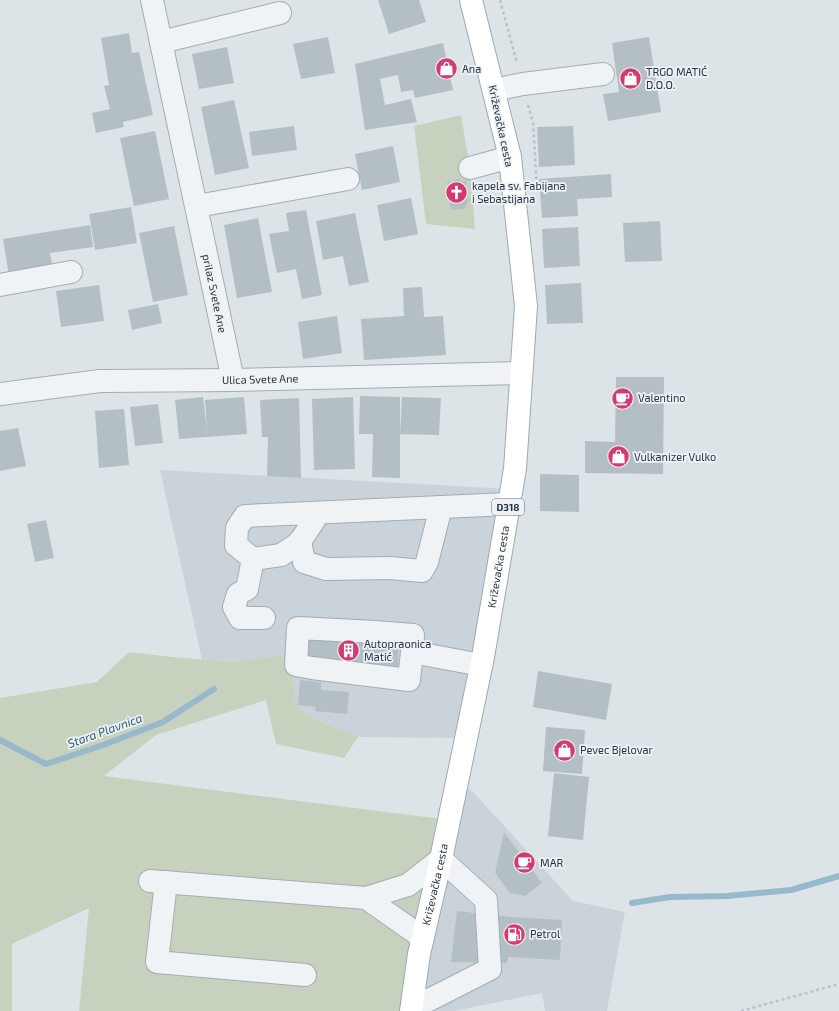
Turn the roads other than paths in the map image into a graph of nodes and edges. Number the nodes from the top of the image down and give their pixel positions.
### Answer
1 (152, 0) edge
2 (471, 0) edge
3 (280, 12) dead end
4 (161, 42) junction
5 (603, 74) dead end
6 (494, 90) junction
7 (510, 157) junction
8 (470, 168) dead end
9 (348, 179) dead end
10 (196, 206) junction
11 (71, 272) dead end
12 (0, 285) edge
13 (521, 373) junction
14 (233, 380) junction
15 (0, 394) edge
16 (508, 504) junction
17 (441, 507) junction
18 (319, 513) junction
19 (300, 541) junction
20 (253, 559) junction
21 (264, 618) dead end
22 (412, 652) junction
23 (481, 664) junction
24 (441, 859) junction
25 (366, 898) junction
26 (423, 938) junction
27 (305, 975) dead end
28 (411, 1009) edge

1 - 4 street, prilaz Svete Ane
2 - 6 main road, Križevačka cesta / D318
3 - 4 street
4 - 10 street, prilaz Svete Ane
5 - 6 street
6 - 7 main road, Križevačka cesta / D318
7 - 8 street
7 - 13 main road, Križevačka cesta / D318
9 - 10 street
10 - 14 street, prilaz Svete Ane
11 - 12 street
13 - 14 street, Ulica Svete Ane
13 - 16 main road, Križevačka cesta / D318
14 - 15 street, Ulica Svete Ane
16 - 17 street
16 - 23 main road, Križevačka cesta / D318
17 - 18 street
17 - 19 street
18 - 19 street
18 - 20 street
19 - 20 street
20 - 21 street
22 - 22 street
22 - 23 street
23 - 24 main road, Križevačka cesta / D318
24 - 25 street
24 - 26 main road, Križevačka cesta / D318
24 - 28 street
25 - 26 street
25 - 27 street
26 - 28 main road, Križevačka cesta / D318

